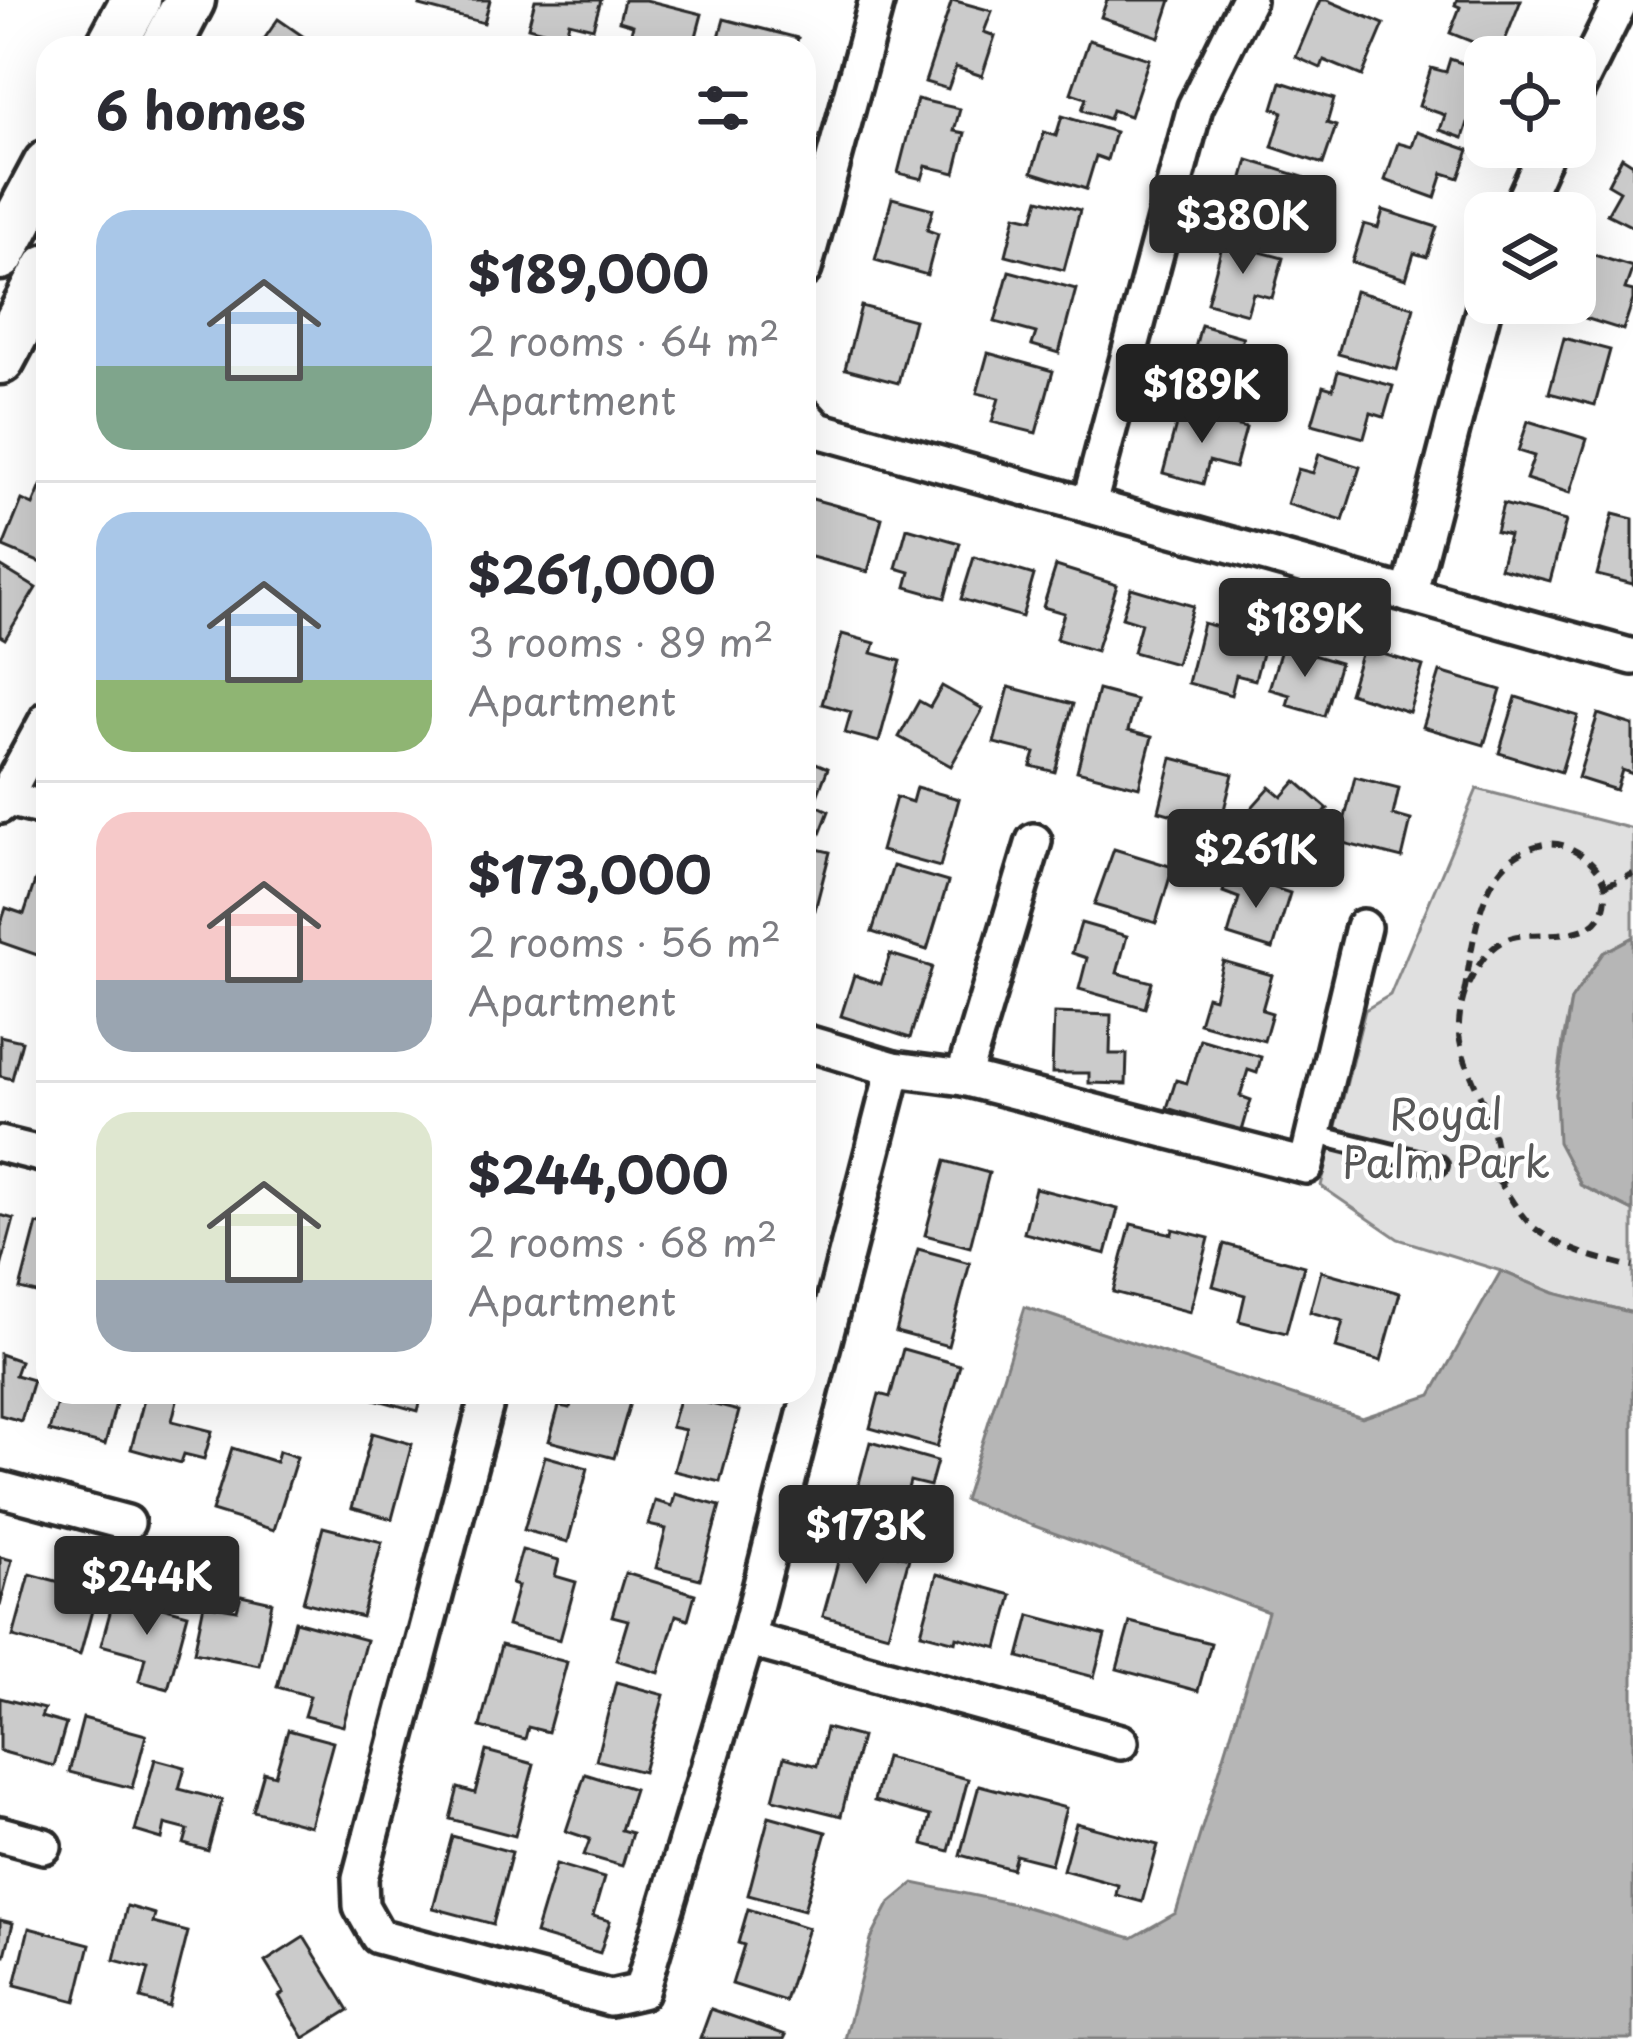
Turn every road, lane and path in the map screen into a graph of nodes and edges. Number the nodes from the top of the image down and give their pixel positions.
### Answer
1 (136, 0) edge
2 (190, 0) edge
3 (877, 0) edge
4 (1248, 0) edge
5 (1621, 0) edge
6 (116, 36) edge
7 (171, 36) edge
8 (1596, 51) edge
9 (36, 188) edge
10 (816, 225) edge
11 (0, 255) edge
12 (36, 292) edge
13 (1480, 324) edge
14 (0, 359) edge
15 (816, 428) edge
16 (1089, 504) junction
17 (1409, 595) junction
18 (1633, 657) edge
19 (36, 738) edge
20 (1, 798) edge
21 (36, 806) edge
22 (1034, 841) dead end
23 (1633, 874) edge
24 (1606, 885) junction
25 (1363, 927) dead end
26 (1464, 993) junction
27 (816, 1046) edge
28 (894, 1069) junction
29 (963, 1078) junction
30 (0, 1144) edge
31 (1309, 1150) junction
32 (36, 1153) edge
33 (1438, 1165) joint
34 (1504, 1184) junction
35 (1633, 1267) edge
36 (816, 1372) edge
37 (486, 1404) edge
38 (808, 1404) edge
39 (0, 1489) edge
40 (127, 1522) dead end
41 (747, 1640) junction
42 (1121, 1742) dead end
43 (0, 1834) edge
44 (44, 1846) dead end

1 - 6 main road
2 - 7 main road
3 - 10 street
4 - 16 street
5 - 8 street
9 - 11 main road
12 - 14 main road
13 - 17 street
15 - 16 street
16 - 17 street
17 - 18 street
19 - 20 street
20 - 21 street
22 - 29 street
23 - 24 path
24 - 26 path
24 - 26 path
25 - 31 street
26 - 34 path
27 - 28 street
28 - 29 street
28 - 36 street
29 - 31 street
30 - 32 street
31 - 33 lane
33 - 34 path
34 - 35 path
37 - 41 street
38 - 41 street
39 - 40 street
41 - 42 street
43 - 44 street

